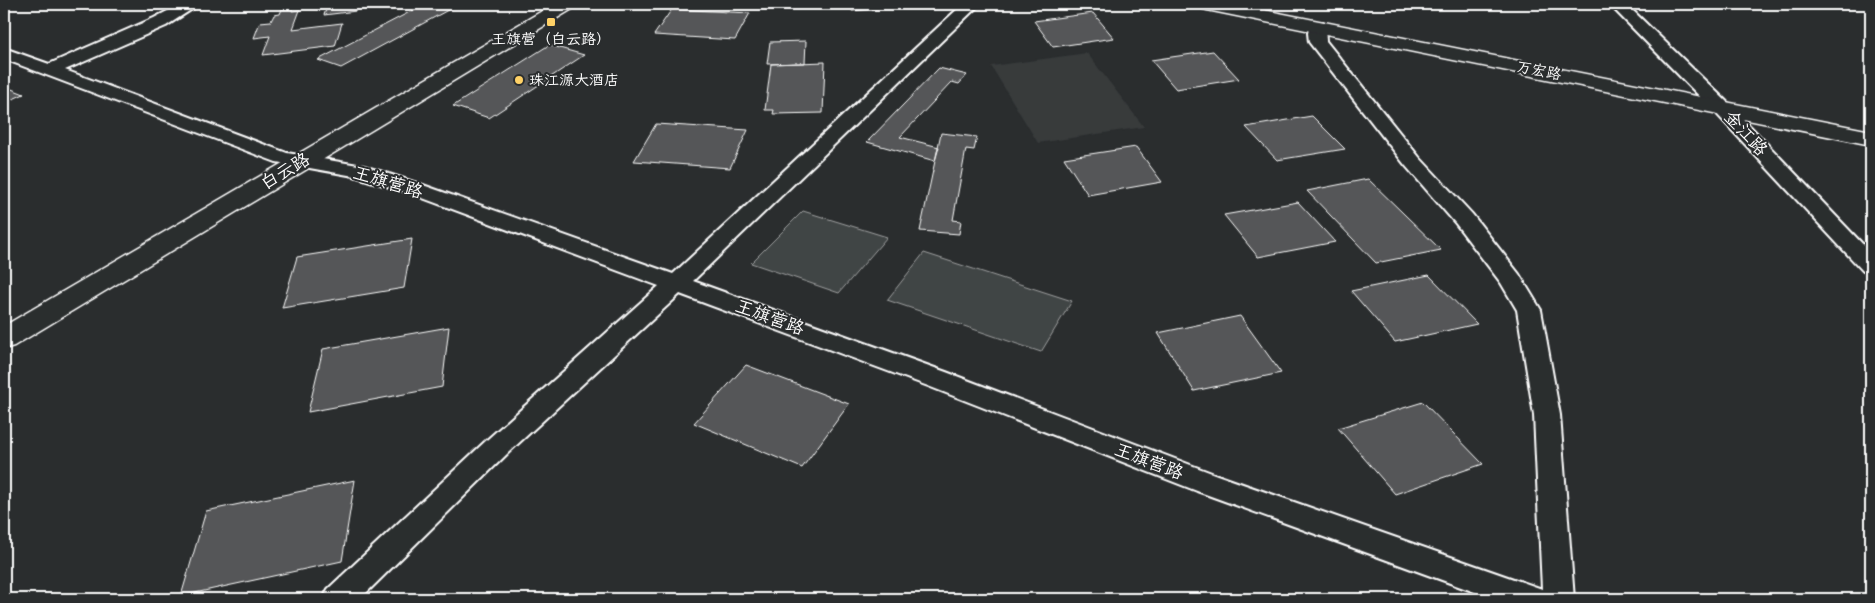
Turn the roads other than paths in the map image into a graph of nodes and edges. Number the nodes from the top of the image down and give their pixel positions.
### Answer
1 (192, 4) edge
2 (550, 4) edge
3 (567, 4) edge
4 (972, 4) edge
5 (1207, 4) edge
6 (1617, 4) edge
7 (1317, 26) junction
8 (4, 52) edge
9 (48, 71) junction
10 (1721, 108) junction
11 (1871, 138) edge
12 (291, 160) junction
13 (1871, 266) edge
14 (677, 283) junction
15 (4, 321) edge
16 (4, 339) edge
17 (1497, 594) edge
18 (339, 599) edge
19 (1531, 599) edge
20 (1558, 599) edge

1 - 9 street
2 - 12 main road, 白云路
3 - 12 main road, 白云路
4 - 14 street
5 - 7 main road, 万宏路
6 - 10 street, 金江路
7 - 10 main road, 万宏路
7 - 20 street
8 - 9 street, 王旗营路
9 - 12 street, 王旗营路
10 - 11 main road, 万宏路
10 - 13 street, 金江路
12 - 14 street, 王旗营路
12 - 15 main road, 白云路
12 - 16 main road, 白云路
14 - 17 street, 王旗营路
14 - 18 street
17 - 19 street, 王旗营路

